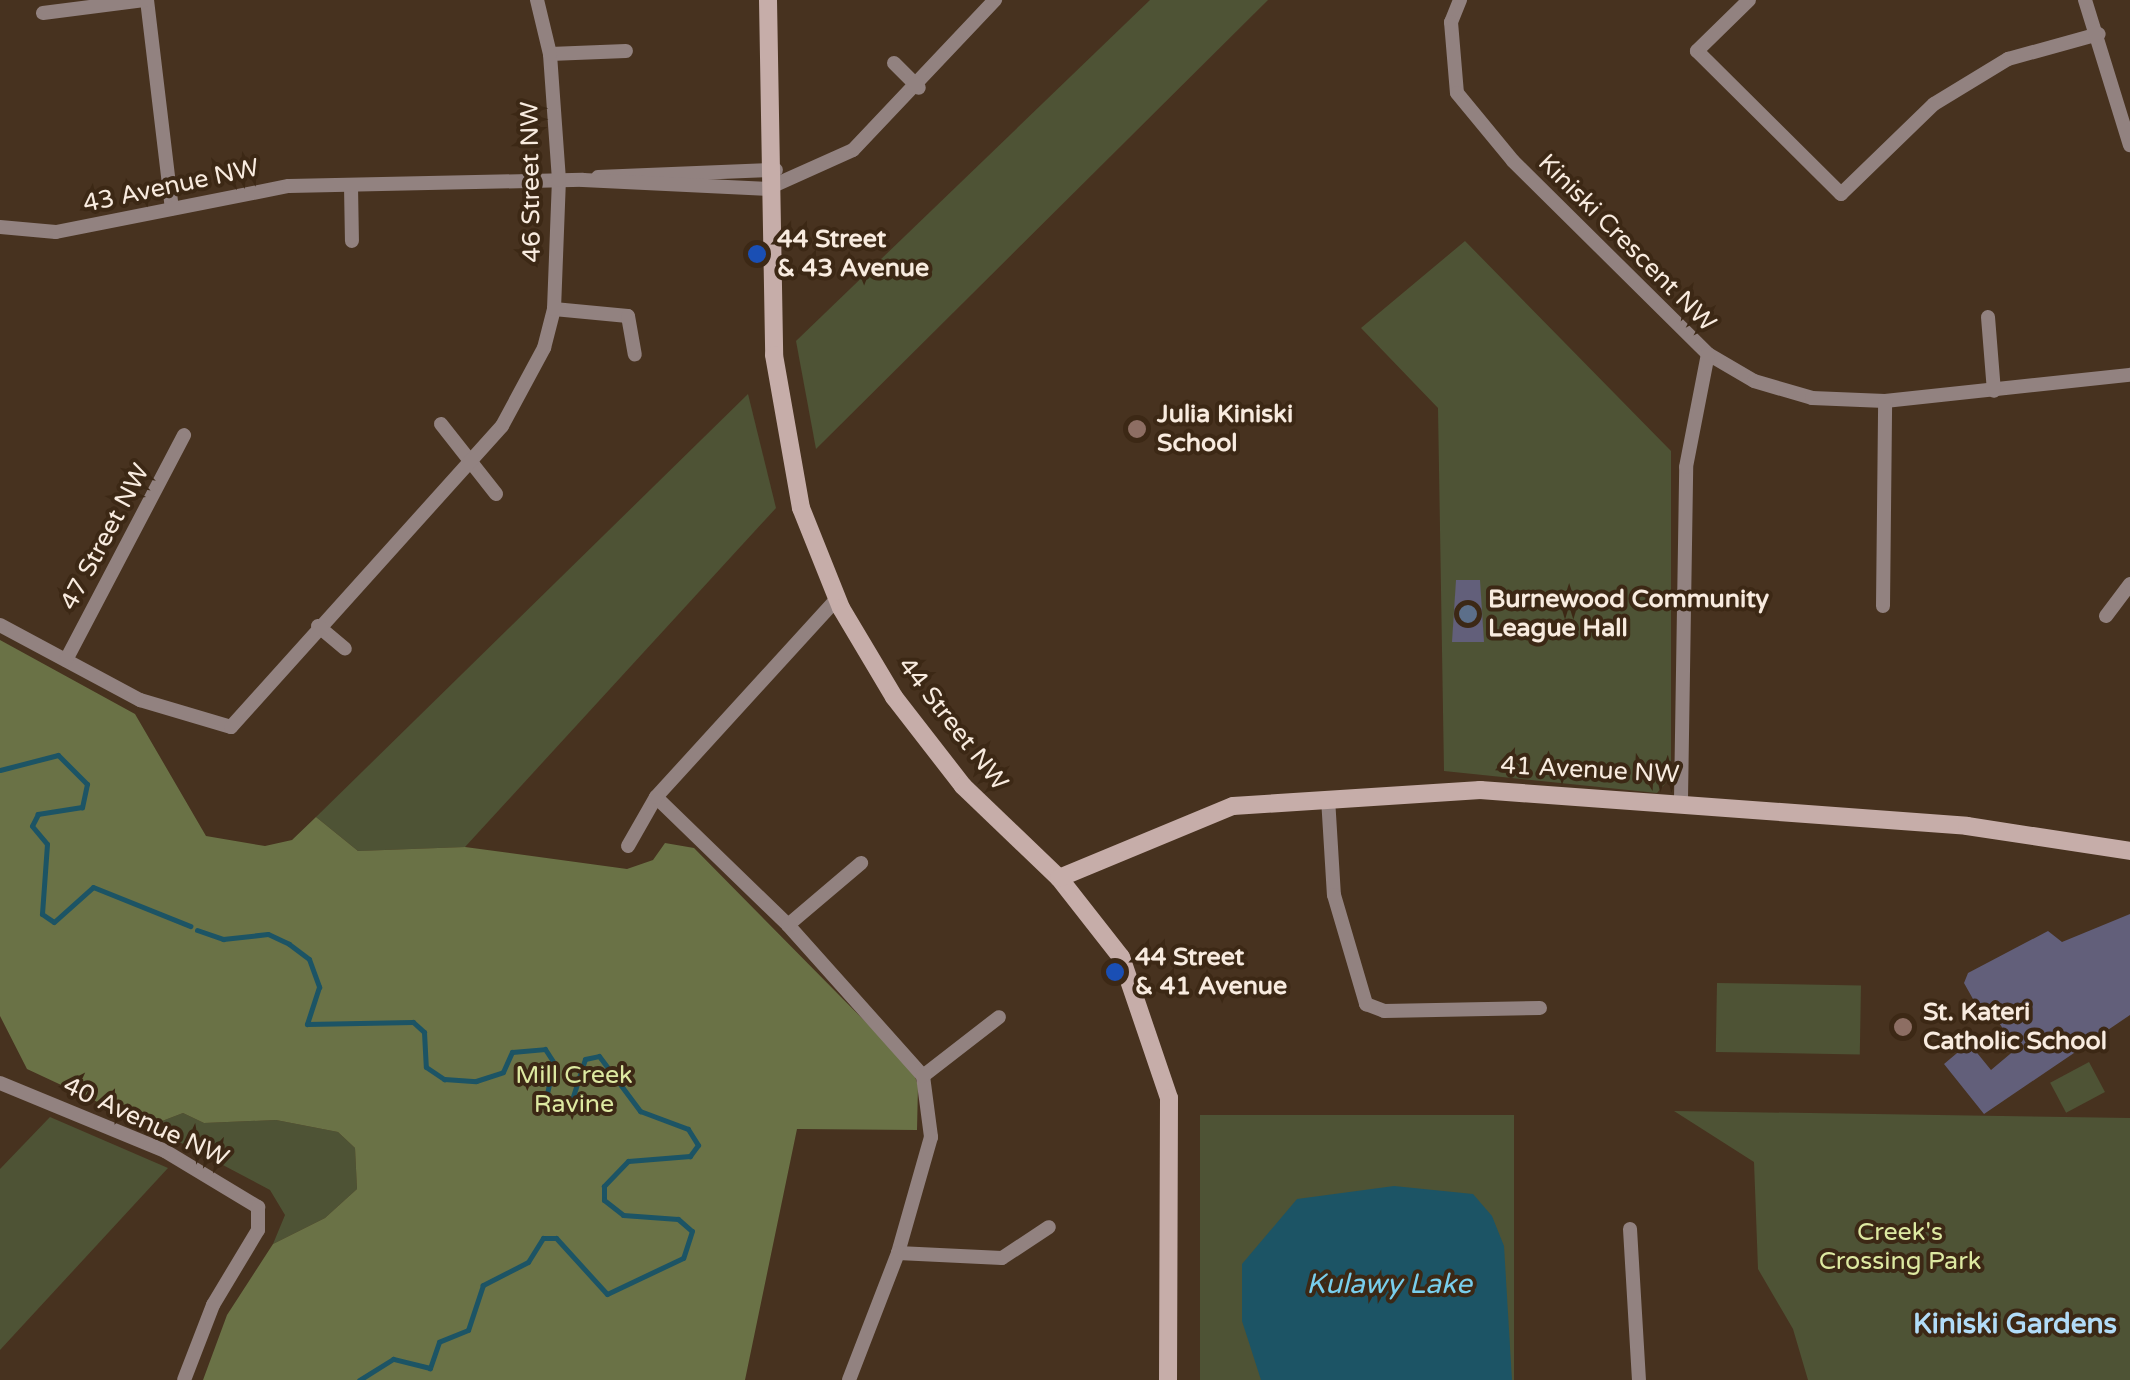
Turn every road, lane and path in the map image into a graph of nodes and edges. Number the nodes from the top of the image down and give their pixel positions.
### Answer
1 (146, 0) edge
2 (537, 0) edge
3 (768, 0) edge
4 (995, 0) edge
5 (1460, 0) edge
6 (1749, 0) edge
7 (2085, 0) edge
8 (44, 13) dead end
9 (2098, 34) junction
10 (626, 50) dead end
11 (550, 54) junction
12 (894, 64) dead end
13 (919, 88) junction
14 (2130, 145) edge
15 (766, 168) junction
16 (793, 174) junction
17 (558, 180) junction
18 (583, 180) junction
19 (351, 186) junction
20 (766, 189) junction
21 (172, 208) junction
22 (0, 227) edge
23 (352, 241) dead end
24 (554, 309) junction
25 (1988, 317) dead end
26 (635, 354) dead end
27 (1708, 354) junction
28 (2130, 376) edge
29 (1994, 391) junction
30 (1885, 401) junction
31 (440, 424) dead end
32 (184, 435) dead end
33 (466, 461) junction
34 (496, 494) dead end
35 (2130, 584) edge
36 (838, 599) junction
37 (1883, 606) dead end
38 (2106, 616) dead end
39 (0, 625) edge
40 (318, 626) junction
41 (345, 649) dead end
42 (66, 660) junction
43 (656, 797) junction
44 (1328, 798) junction
45 (1681, 799) junction
46 (628, 846) dead end
47 (2130, 851) edge
48 (861, 863) dead end
49 (1060, 878) junction
50 (788, 925) junction
51 (1540, 1008) dead end
52 (1000, 1017) dead end
53 (922, 1076) junction
54 (0, 1083) edge
55 (1049, 1227) dead end
56 (1630, 1228) dead end
57 (898, 1253) junction
58 (184, 1380) edge
59 (849, 1380) edge
60 (1168, 1380) edge
61 (1640, 1380) edge

1 - 8 street
1 - 21 street
2 - 11 street, 46 Street NW
3 - 15 street, 44 Street NW
4 - 13 street
5 - 27 street, Kiniski Crescent NW
6 - 9 street
7 - 9 street
9 - 14 street
10 - 11 street
11 - 17 street, 46 Street NW
12 - 13 street
13 - 16 street
15 - 16 street, 43 Avenue NW
15 - 18 street, 43 Avenue NW
15 - 20 street, 44 Street NW
16 - 20 street
17 - 18 street, 43 Avenue NW
17 - 19 street, 43 Avenue NW
17 - 24 street, 46 Street NW
18 - 20 street, 43 Avenue NW
19 - 21 street, 43 Avenue NW
19 - 23 street
20 - 36 street, 44 Street NW
21 - 22 street, 43 Avenue NW
24 - 26 street
24 - 33 street, 46 Street NW
25 - 29 street
27 - 30 street, Kiniski Crescent NW
27 - 45 street
28 - 29 street, Kiniski Crescent NW
29 - 30 street, Kiniski Crescent NW
30 - 37 street
31 - 33 street
32 - 42 street, 47 Street NW
33 - 34 street
33 - 40 street, 46 Street NW
35 - 38 street
36 - 43 street
36 - 49 street, 44 Street NW
39 - 42 street
40 - 41 street
40 - 42 street, 46 Street NW
43 - 46 street
43 - 50 street
44 - 45 street, 41 Avenue NW
44 - 49 street, 41 Avenue NW
44 - 51 street
45 - 47 street, 41 Avenue NW
48 - 50 street
49 - 60 street, 44 Street NW
50 - 53 street
52 - 53 street
53 - 57 street
54 - 58 street, 40 Avenue NW
55 - 57 street
56 - 61 street
57 - 59 street

